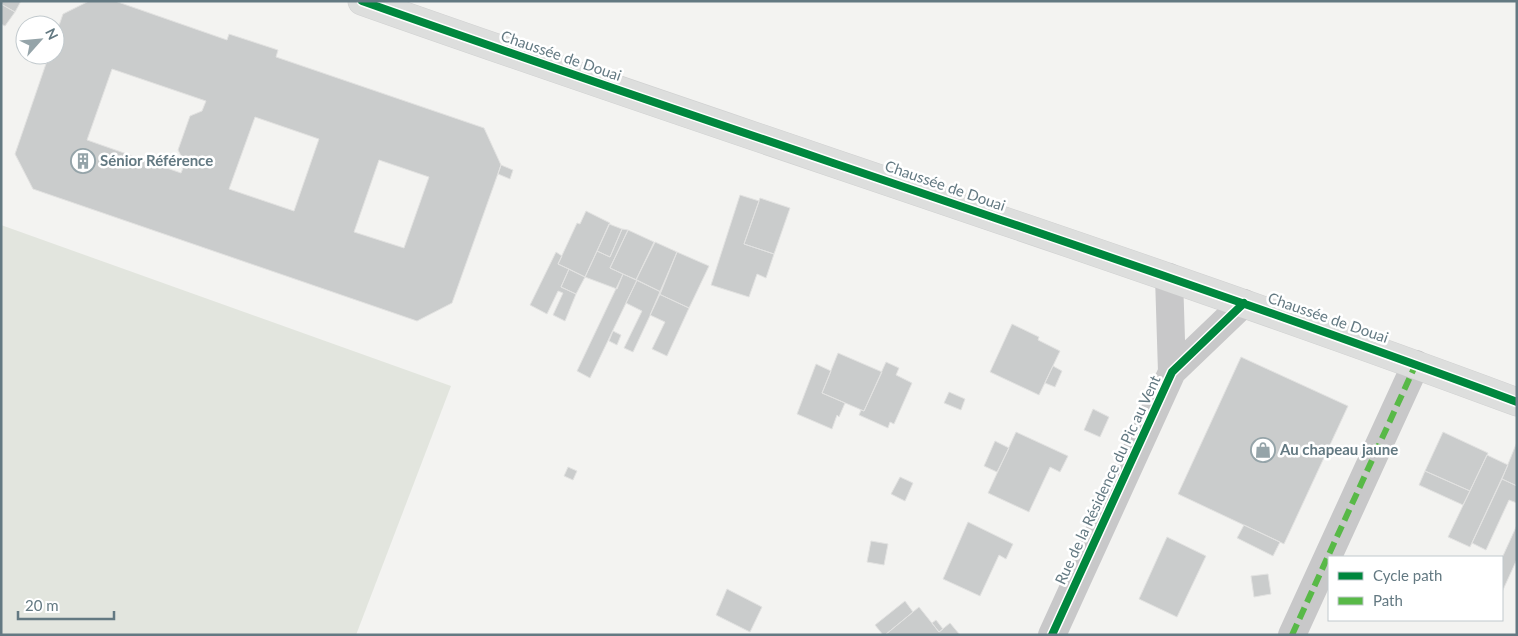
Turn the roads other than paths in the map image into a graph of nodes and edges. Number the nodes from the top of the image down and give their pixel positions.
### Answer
1 (362, 1) edge
2 (1169, 277) junction
3 (1244, 303) junction
4 (1416, 364) junction
5 (1172, 372) junction
6 (1517, 402) edge
7 (1328, 556) edge
8 (1328, 556) edge
9 (1052, 635) edge
10 (1292, 635) edge

1 - 2 main road, Chaussée de Douai
2 - 3 main road, Chaussée de Douai
2 - 5 street, Rue de la Résidence du Pic au Vent
3 - 4 main road, Chaussée de Douai
3 - 5 street, Rue de la Résidence du Pic au Vent
4 - 6 main road, Chaussée de Douai
4 - 7 street
5 - 9 street, Rue de la Résidence du Pic au Vent
8 - 10 street

